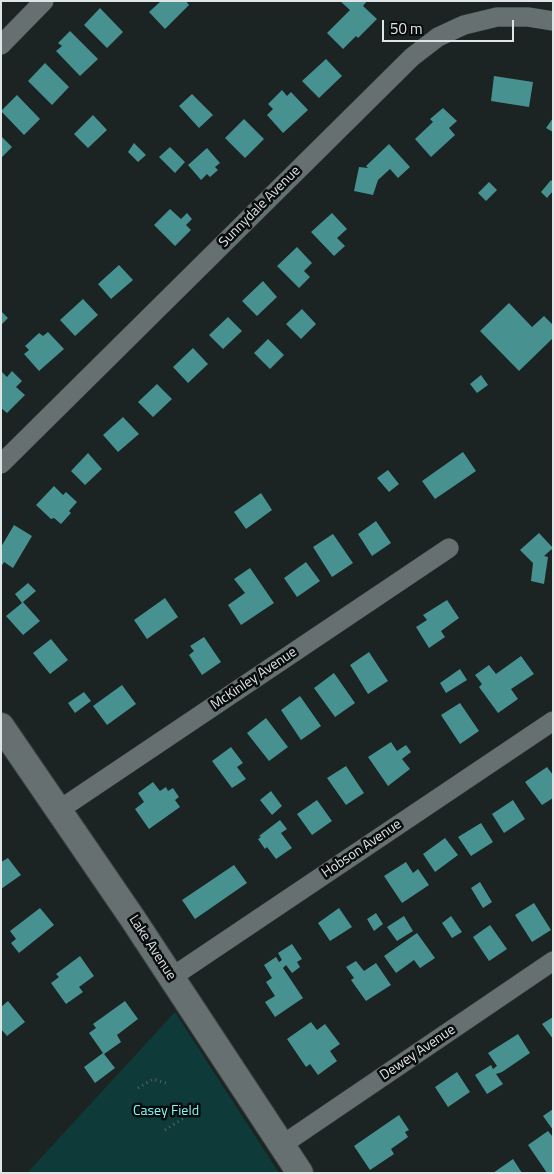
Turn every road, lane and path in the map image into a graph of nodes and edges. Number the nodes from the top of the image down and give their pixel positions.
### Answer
1 (44, 1) edge
2 (553, 20) edge
3 (1, 45) edge
4 (1, 464) edge
5 (450, 548) dead end
6 (553, 721) edge
7 (1, 726) edge
8 (59, 810) junction
9 (553, 961) edge
10 (172, 977) junction
11 (166, 1083) dead end
12 (138, 1088) dead end
13 (187, 1116) dead end
14 (165, 1130) dead end
15 (282, 1145) junction
16 (300, 1173) edge

1 - 3 street
2 - 4 street, Sunnydale Avenue
5 - 8 street, McKinley Avenue
6 - 10 street, Hobson Avenue
7 - 8 main road, Lake Avenue
8 - 10 main road, Lake Avenue
9 - 15 street, Dewey Avenue
10 - 15 main road, Lake Avenue
11 - 12 path
13 - 14 path
15 - 16 main road, Lake Avenue

